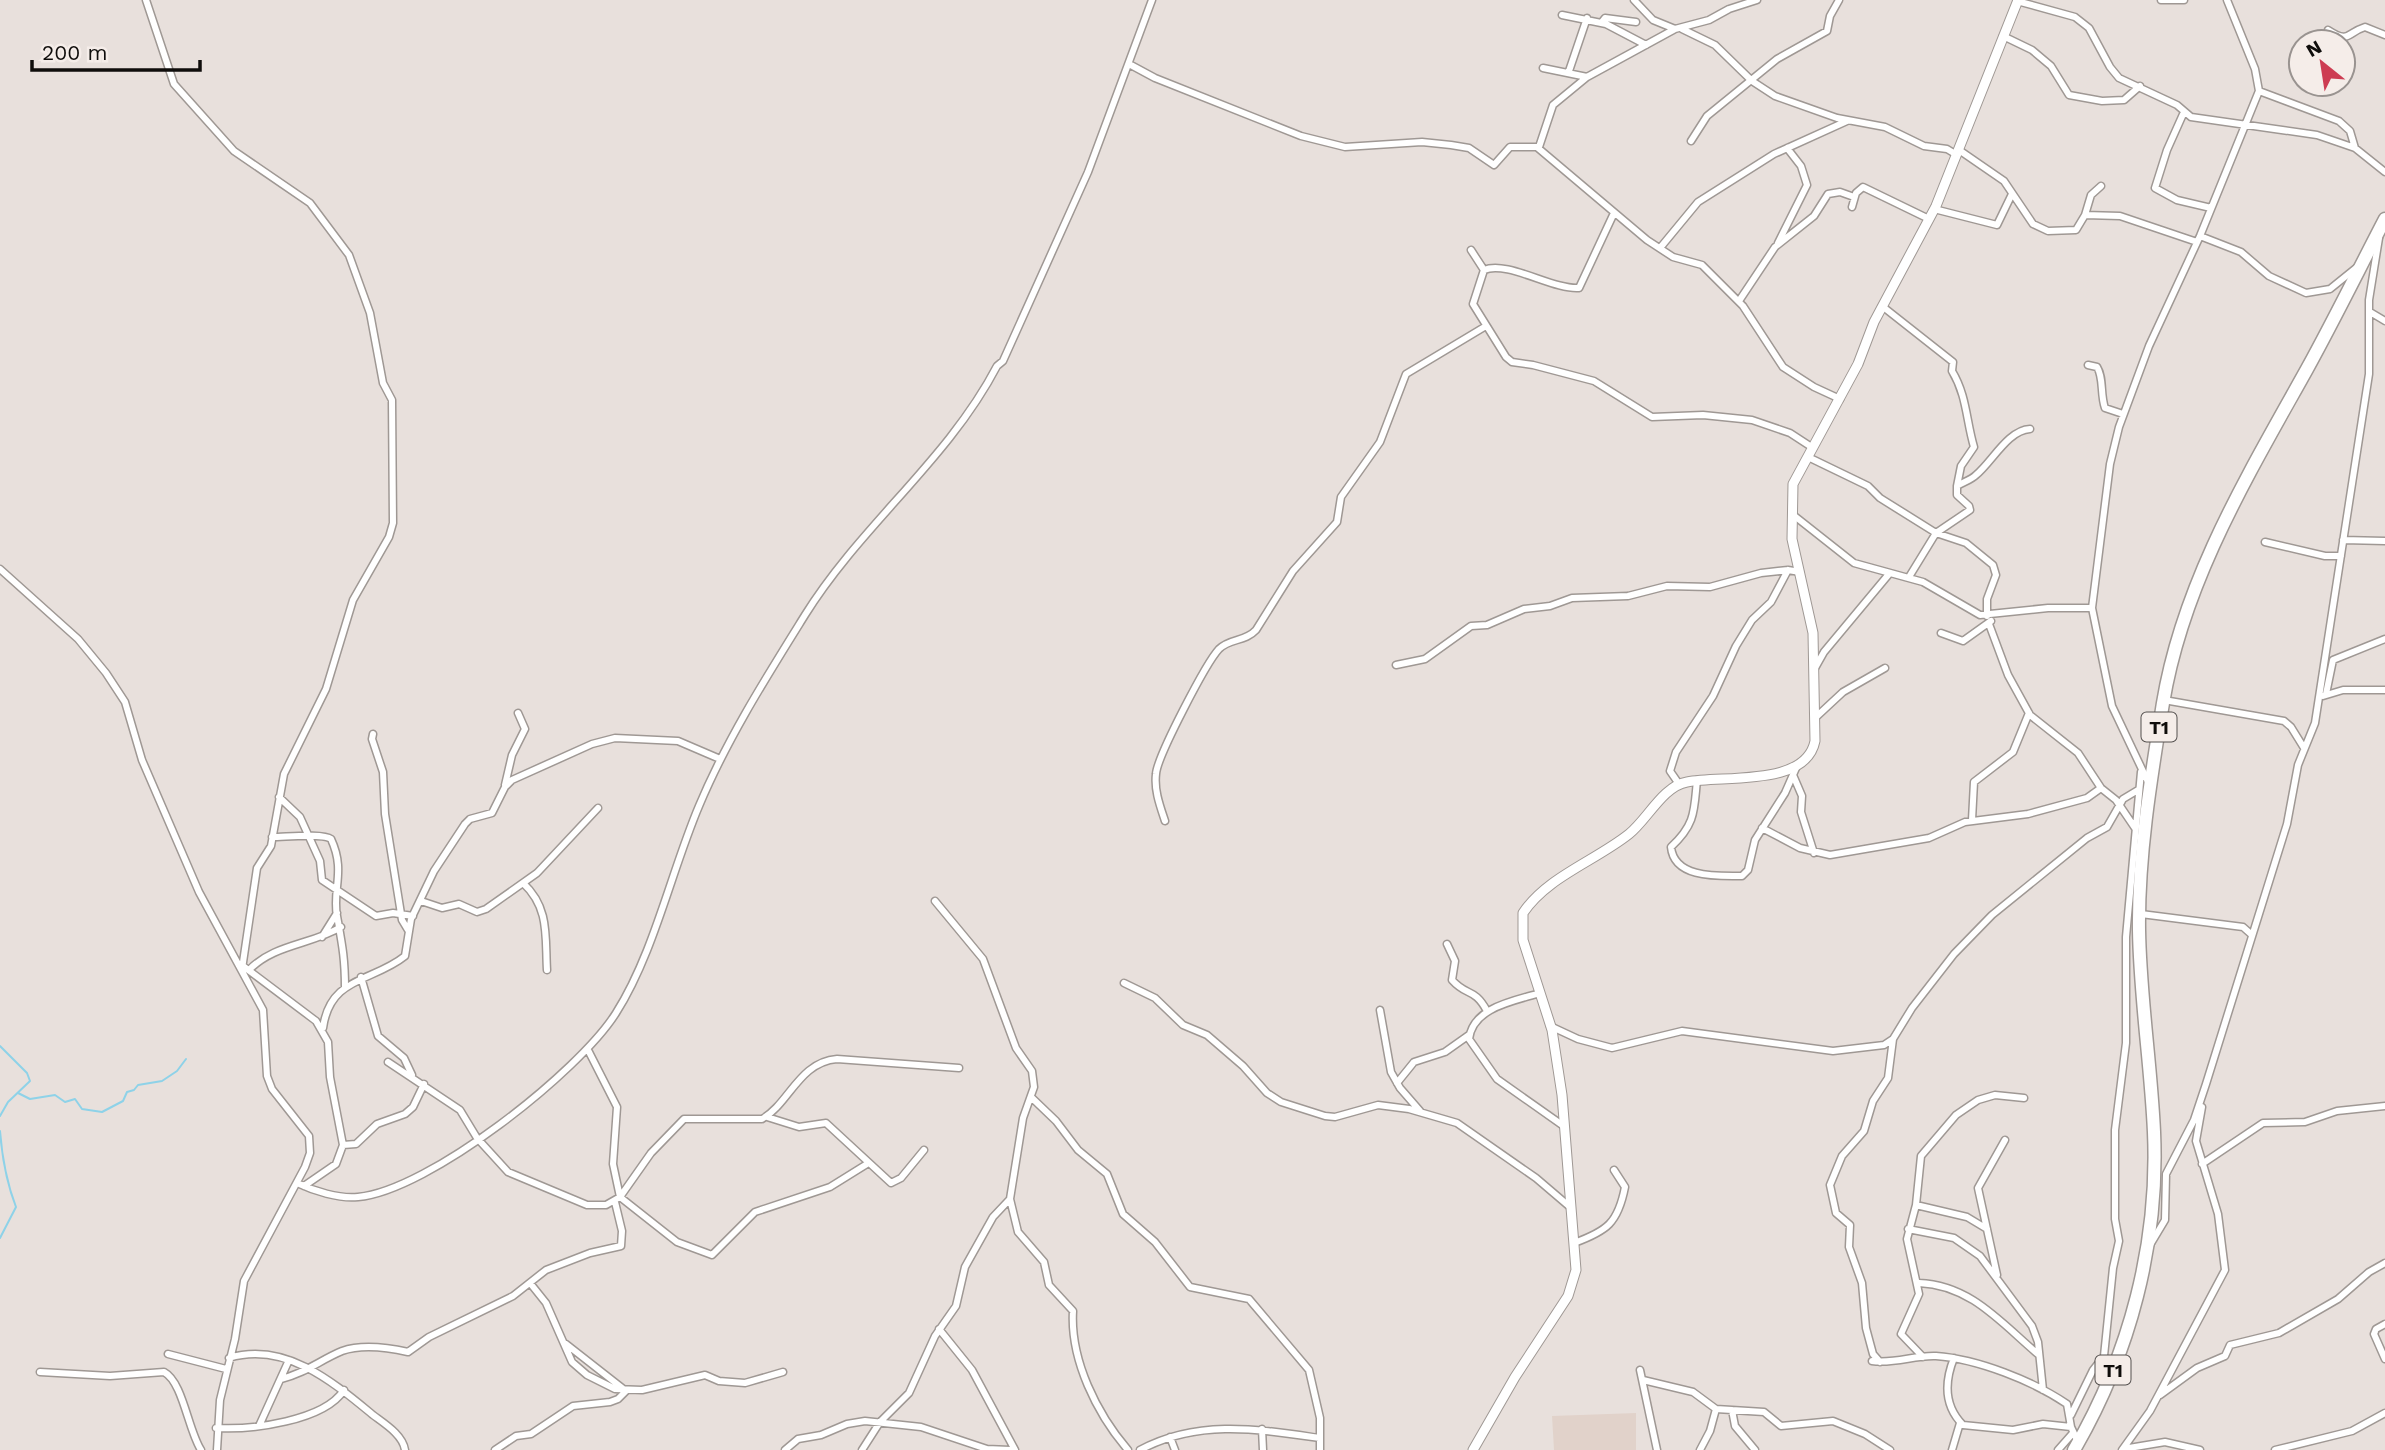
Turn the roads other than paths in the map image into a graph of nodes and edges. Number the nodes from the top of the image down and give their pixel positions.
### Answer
1 (146, 0) edge
2 (1152, 0) edge
3 (1634, 0) edge
4 (1728, 0) edge
5 (1757, 0) edge
6 (1839, 0) edge
7 (2017, 0) edge
8 (2161, 0) edge
9 (2184, 0) edge
10 (2227, 0) edge
11 (1735, 7) junction
12 (1562, 15) dead end
13 (1650, 17) junction
14 (1587, 18) junction
15 (1636, 22) junction
16 (1601, 23) junction
17 (1677, 28) junction
18 (2357, 32) edge
19 (1630, 35) junction
20 (2385, 35) edge
21 (2003, 36) junction
22 (1646, 45) junction
23 (1129, 64) junction
24 (1543, 68) dead end
25 (1569, 71) junction
26 (1587, 77) junction
27 (1752, 81) junction
28 (2140, 86) junction
29 (2259, 91) junction
30 (2184, 112) junction
31 (1847, 121) junction
32 (2246, 127) junction
33 (1691, 141) dead end
34 (1538, 148) junction
35 (1787, 148) junction
36 (2354, 148) junction
37 (1958, 153) junction
38 (2385, 172) edge
39 (2101, 186) dead end
40 (2012, 194) junction
41 (1854, 197) junction
42 (1852, 207) dead end
43 (2211, 208) junction
44 (1934, 209) junction
45 (1614, 213) junction
46 (2085, 215) junction
47 (1929, 219) junction
48 (2382, 224) edge
49 (2199, 239) junction
50 (1777, 245) junction
51 (1660, 248) junction
52 (1471, 250) dead end
53 (2366, 260) junction
54 (1484, 270) junction
55 (1739, 301) junction
56 (1882, 306) junction
57 (2370, 312) junction
58 (2385, 321) edge
59 (1486, 326) junction
60 (2088, 365) dead end
61 (1840, 399) junction
62 (2123, 414) junction
63 (2030, 429) dead end
64 (1813, 448) junction
65 (1808, 457) junction
66 (1957, 486) junction
67 (1790, 513) junction
68 (1936, 533) junction
69 (2343, 540) junction
70 (2385, 541) edge
71 (2265, 542) dead end
72 (2341, 556) junction
73 (0, 569) edge
74 (1788, 570) junction
75 (1800, 572) junction
76 (1889, 574) junction
77 (1909, 578) junction
78 (2092, 608) junction
79 (1988, 620) junction
80 (1941, 633) dead end
81 (2385, 639) edge
82 (1396, 664) dead end
83 (1815, 668) junction
84 (1885, 668) dead end
85 (2385, 690) edge
86 (2326, 694) junction
87 (2319, 700) junction
88 (2164, 701) junction
89 (518, 713) dead end
90 (2029, 713) junction
91 (1815, 718) junction
92 (373, 734) dead end
93 (2304, 748) junction
94 (720, 760) junction
95 (1795, 771) junction
96 (2141, 772) junction
97 (1697, 780) junction
98 (1679, 784) junction
99 (505, 787) junction
100 (2144, 788) junction
101 (2101, 789) junction
102 (279, 797) junction
103 (2119, 805) junction
104 (598, 808) dead end
105 (1972, 820) junction
106 (1165, 821) dead end
107 (1762, 828) junction
108 (2135, 828) junction
109 (272, 837) junction
110 (309, 838) junction
111 (1814, 853) junction
112 (523, 883) junction
113 (338, 892) junction
114 (421, 901) junction
115 (935, 901) dead end
116 (337, 914) junction
117 (401, 914) junction
118 (2141, 914) junction
119 (413, 916) junction
120 (341, 927) junction
121 (409, 931) junction
122 (2252, 934) junction
123 (322, 937) junction
124 (1447, 944) dead end
125 (245, 968) junction
126 (547, 970) dead end
127 (361, 977) junction
128 (1124, 983) dead end
129 (345, 988) junction
130 (1540, 993) junction
131 (1380, 1010) dead end
132 (1487, 1012) junction
133 (1550, 1026) junction
134 (323, 1028) junction
135 (1469, 1035) junction
136 (1893, 1039) junction
137 (588, 1050) junction
138 (388, 1062) dead end
139 (959, 1068) dead end
140 (413, 1077) junction
141 (1397, 1083) junction
142 (424, 1084) junction
143 (2205, 1088) junction
144 (1031, 1097) junction
145 (2024, 1098) dead end
146 (2385, 1106) edge
147 (1421, 1112) junction
148 (767, 1116) junction
149 (1565, 1127) junction
150 (477, 1138) junction
151 (2005, 1140) dead end
152 (343, 1145) junction
153 (924, 1150) dead end
154 (867, 1164) junction
155 (2202, 1164) junction
156 (1614, 1170) dead end
157 (300, 1184) junction
158 (617, 1199) junction
159 (1010, 1199) junction
160 (1916, 1205) junction
161 (1570, 1207) junction
162 (1908, 1229) junction
163 (1987, 1229) junction
164 (1574, 1243) junction
165 (2146, 1250) junction
166 (2385, 1263) edge
167 (1997, 1278) junction
168 (530, 1283) junction
169 (1919, 1283) junction
170 (2385, 1324) edge
171 (939, 1329) junction
172 (565, 1342) junction
173 (167, 1354) dead end
174 (2039, 1355) junction
175 (1923, 1357) junction
176 (1954, 1358) junction
177 (229, 1359) junction
178 (2385, 1359) edge
179 (289, 1360) junction
180 (226, 1369) junction
181 (310, 1370) junction
182 (1640, 1370) dead end
183 (40, 1372) dead end
184 (783, 1372) dead end
185 (281, 1379) junction
186 (1643, 1380) junction
187 (345, 1390) junction
188 (2043, 1390) junction
189 (626, 1391) junction
190 (2158, 1396) junction
191 (1716, 1409) junction
192 (1732, 1410) junction
193 (2385, 1413) edge
194 (2071, 1415) junction
195 (880, 1422) junction
196 (1960, 1423) junction
197 (259, 1426) junction
198 (216, 1428) junction
199 (1262, 1429) junction
200 (1170, 1437) junction
201 (1319, 1438) junction
202 (2074, 1438) edge
203 (201, 1450) edge
204 (217, 1450) edge
205 (405, 1450) edge
206 (495, 1450) edge
207 (785, 1450) edge
208 (862, 1450) edge
209 (1012, 1450) edge
210 (1128, 1450) edge
211 (1140, 1450) edge
212 (1175, 1450) edge
213 (1263, 1450) edge
214 (1320, 1450) edge
215 (1473, 1450) edge
216 (1657, 1450) edge
217 (1700, 1450) edge
218 (1755, 1450) edge
219 (1891, 1450) edge
220 (1952, 1450) edge
221 (2057, 1450) edge
222 (2122, 1450) edge
223 (2200, 1450) edge
224 (2275, 1450) edge

1 - 102 street
2 - 23 street
3 - 13 street
4 - 11 street
5 - 11 street
6 - 27 street
7 - 21 street
7 - 28 street
8 - 9 street
10 - 29 street
11 - 17 street
12 - 14 street
13 - 15 street
13 - 17 street
14 - 16 street
14 - 25 street
15 - 16 street
15 - 19 street
16 - 19 street
17 - 22 street
17 - 27 street
18 - 20 street
19 - 22 street
21 - 28 street
21 - 37 street
22 - 26 street
23 - 34 street
23 - 94 street
24 - 25 street
25 - 26 street
26 - 34 street
27 - 31 street
27 - 33 street
28 - 30 street
29 - 32 street
29 - 36 street
30 - 32 street
30 - 43 street
31 - 35 street
31 - 37 street
32 - 36 street
32 - 43 street
34 - 45 street
35 - 50 street
35 - 51 street
36 - 38 street
37 - 40 street
37 - 44 street
39 - 46 street
40 - 44 street
40 - 46 street
41 - 42 street
41 - 47 street
41 - 50 street
43 - 49 street
44 - 47 street
45 - 51 street
45 - 54 street
46 - 49 street
47 - 56 street
48 - 53 highway, T1
48 - 57 street
49 - 53 street
49 - 62 street
50 - 55 street
51 - 55 street
52 - 54 street
53 - 88 highway, T1
54 - 59 street
55 - 61 street
56 - 61 street
56 - 66 street
57 - 58 street
57 - 69 street
59 - 64 street
59 - 106 street
60 - 62 street
61 - 64 street
62 - 78 street
63 - 66 street
64 - 65 street
65 - 67 street
65 - 68 street
66 - 68 street
67 - 75 street
67 - 76 street
68 - 77 street
68 - 79 street
69 - 70 street
69 - 72 street
71 - 72 street
72 - 87 street
73 - 125 street
74 - 75 street
74 - 82 street
74 - 98 street
75 - 83 street
76 - 77 street
76 - 83 street
77 - 79 street
78 - 79 street
78 - 96 street
79 - 80 street
79 - 90 street
81 - 86 street
83 - 91 street
84 - 91 street
85 - 86 street
86 - 87 street
87 - 93 street
88 - 93 street
88 - 100 highway, T1
89 - 99 street
90 - 101 street
90 - 105 street
91 - 95 street
92 - 117 street
93 - 122 street
94 - 99 street
94 - 137 street
95 - 97 street
95 - 107 street
95 - 111 street
96 - 100 street
96 - 100 street
97 - 98 street
97 - 107 street
98 - 130 street
99 - 114 street
100 - 103 street
100 - 108 street
100 - 118 highway, T1
101 - 103 street
101 - 105 street
102 - 109 street
102 - 110 street
103 - 108 street
103 - 136 street
104 - 112 street
105 - 111 street
107 - 111 street
108 - 194 street
109 - 110 street
109 - 125 street
110 - 113 street
110 - 113 street
112 - 114 street
112 - 126 street
113 - 116 street
113 - 117 street
114 - 119 street
115 - 144 street
116 - 120 street
116 - 123 street
117 - 119 street
117 - 121 street
118 - 122 street
118 - 165 highway, T1
119 - 121 street
120 - 123 street
120 - 129 street
121 - 127 street
122 - 143 street
123 - 125 street
124 - 132 street
125 - 134 street
125 - 157 street
127 - 129 street
127 - 140 street
128 - 147 street
129 - 134 street
130 - 132 street
130 - 133 street
131 - 141 street
132 - 135 street
133 - 136 street
133 - 149 street
134 - 152 street
135 - 141 street
135 - 149 street
136 - 175 street
137 - 150 street
137 - 158 street
138 - 140 street
139 - 148 street
140 - 142 street
141 - 147 street
142 - 150 street
142 - 152 street
143 - 155 street
143 - 165 street
144 - 159 street
144 - 201 street
145 - 160 street
146 - 155 street
147 - 161 street
148 - 154 street
148 - 158 street
149 - 161 street
150 - 157 street
150 - 158 street
151 - 163 street
152 - 157 street
153 - 154 street
154 - 158 street
155 - 190 street
156 - 164 street
157 - 177 street
158 - 168 street
159 - 171 street
159 - 210 street
160 - 162 street
160 - 163 street
161 - 164 street
162 - 167 street
162 - 169 street
163 - 167 street
164 - 215 street
165 - 202 highway, T1
166 - 190 street
167 - 174 street
168 - 172 street
168 - 181 street
169 - 174 street
169 - 175 street
170 - 178 street
171 - 195 street
171 - 209 street
172 - 189 street
172 - 189 street
173 - 180 street
174 - 188 street
175 - 176 street
176 - 188 street
176 - 196 street
177 - 179 street
177 - 180 street
179 - 181 street
179 - 185 street
180 - 198 street
181 - 185 street
181 - 187 street
182 - 186 street
183 - 203 street
184 - 189 street
185 - 197 street
186 - 191 street
186 - 216 street
187 - 197 street
187 - 205 street
188 - 194 street
189 - 206 street
190 - 222 street
191 - 192 street
191 - 217 street
192 - 218 street
192 - 219 street
193 - 224 street
194 - 202 street
195 - 207 street
195 - 208 street
195 - 209 street
196 - 202 street
196 - 220 street
197 - 198 street
198 - 204 street
199 - 200 street
199 - 201 street
199 - 213 street
200 - 211 street
200 - 212 street
201 - 214 street
202 - 221 street
222 - 223 street

